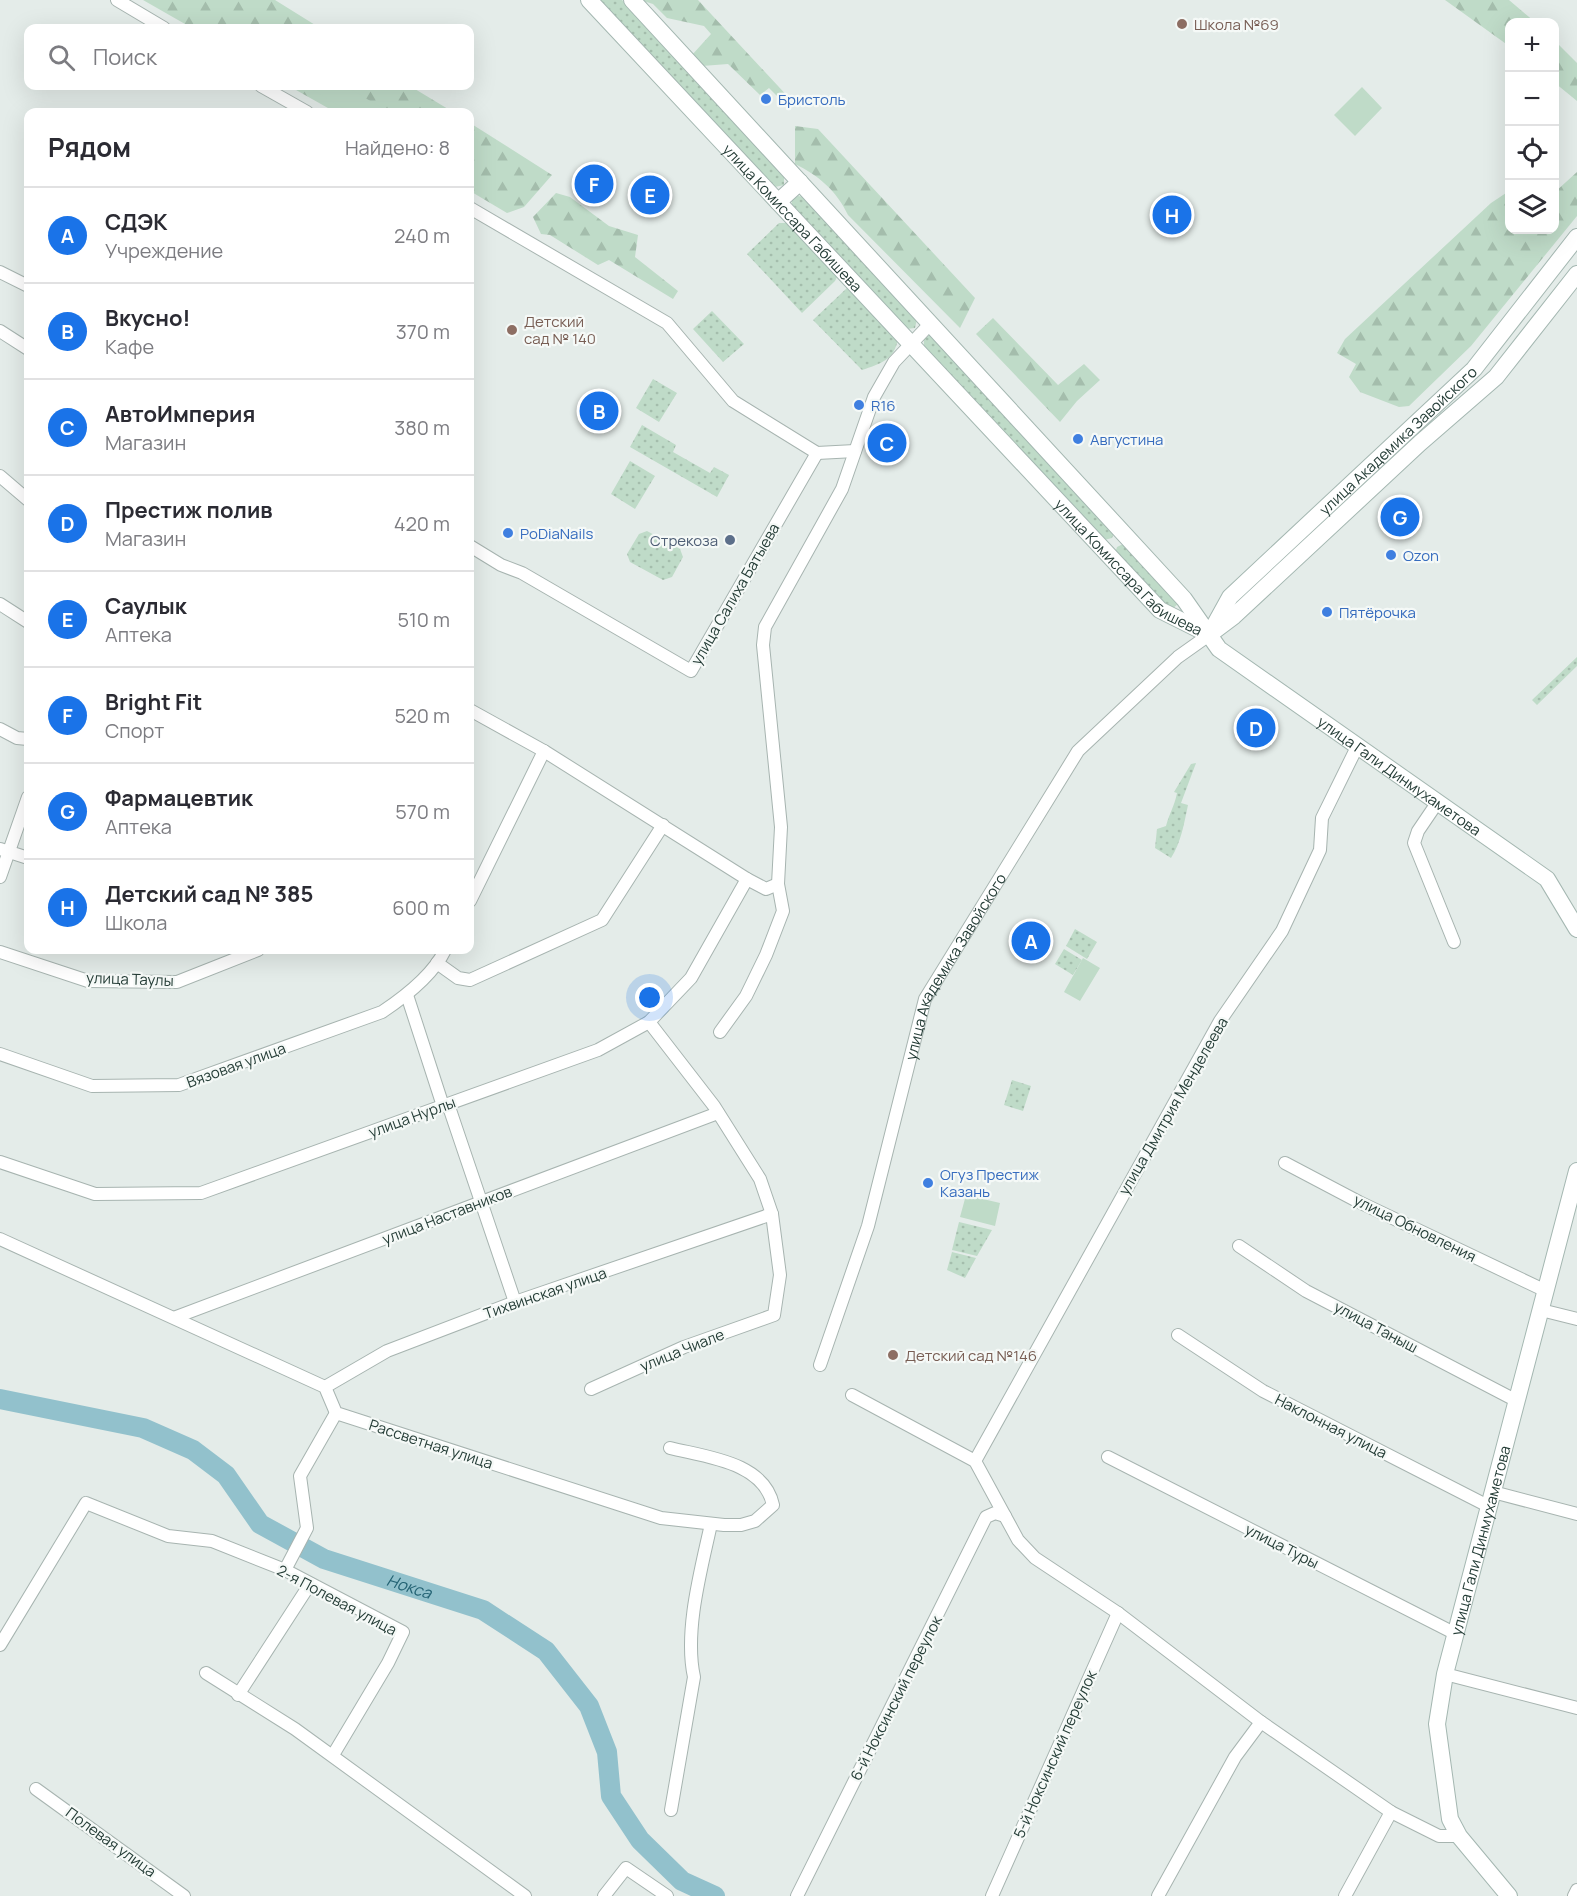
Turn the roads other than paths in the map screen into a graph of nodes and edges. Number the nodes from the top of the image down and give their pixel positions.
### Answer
1 (117, 0) edge
2 (589, 0) edge
3 (632, 0) edge
4 (157, 24) edge
5 (268, 90) edge
6 (300, 108) edge
7 (800, 182) junction
8 (778, 202) junction
9 (474, 210) edge
10 (1577, 237) edge
11 (0, 272) edge
12 (1577, 274) edge
13 (24, 284) edge
14 (930, 324) junction
15 (0, 332) edge
16 (909, 344) junction
17 (24, 347) edge
18 (1401, 450) junction
19 (855, 451) junction
20 (817, 453) junction
21 (0, 476) edge
22 (24, 497) edge
23 (1126, 536) junction
24 (474, 548) edge
25 (1107, 554) junction
26 (0, 604) edge
27 (24, 619) edge
28 (1209, 635) junction
29 (474, 712) edge
30 (0, 729) edge
31 (24, 739) edge
32 (1357, 747) junction
33 (544, 751) junction
34 (1437, 803) junction
35 (24, 806) edge
36 (663, 825) junction
37 (4, 850) edge
38 (24, 857) edge
39 (0, 877) edge
40 (747, 879) junction
41 (778, 884) junction
42 (474, 893) edge
43 (1577, 929) edge
44 (1454, 942) dead end
45 (0, 952) edge
46 (248, 954) edge
47 (443, 954) edge
48 (437, 963) junction
49 (407, 995) junction
50 (649, 1022) junction
51 (720, 1032) dead end
52 (0, 1054) edge
53 (446, 1105) junction
54 (718, 1113) junction
55 (0, 1162) edge
56 (1285, 1163) dead end
57 (1577, 1171) edge
58 (482, 1202) junction
59 (772, 1214) junction
60 (0, 1239) edge
61 (1239, 1246) dead end
62 (1546, 1291) junction
63 (515, 1302) junction
64 (1541, 1310) junction
65 (176, 1317) junction
66 (1577, 1319) edge
67 (1178, 1335) dead end
68 (820, 1365) dead end
69 (325, 1387) junction
70 (591, 1389) dead end
71 (852, 1395) dead end
72 (1517, 1401) junction
73 (336, 1413) junction
74 (670, 1448) dead end
75 (1108, 1457) dead end
76 (975, 1461) junction
77 (1492, 1500) junction
78 (1577, 1514) edge
79 (1005, 1516) junction
80 (711, 1524) junction
81 (285, 1570) junction
82 (310, 1584) junction
83 (1118, 1613) junction
84 (1456, 1634) junction
85 (0, 1646) edge
86 (206, 1673) dead end
87 (1445, 1674) junction
88 (238, 1695) junction
89 (1577, 1708) edge
90 (1262, 1722) junction
91 (333, 1755) junction
92 (36, 1789) dead end
93 (670, 1810) dead end
94 (1391, 1812) junction
95 (1459, 1836) junction
96 (1577, 1890) edge
97 (184, 1896) edge
98 (525, 1896) edge
99 (603, 1896) edge
100 (667, 1896) edge
101 (797, 1896) edge
102 (992, 1896) edge
103 (1158, 1896) edge
104 (1345, 1896) edge
105 (1509, 1896) edge
106 (1574, 1896) edge

1 - 4 street
2 - 8 street, улица Комиссара Габишева
3 - 7 street, улица Комиссара Габишева
5 - 6 street
7 - 8 street
7 - 14 street, улица Комиссара Габишева
8 - 16 street, улица Комиссара Габишева
9 - 20 street
10 - 18 street, улица Академика Завойского
11 - 13 street
12 - 18 street, улица Академика Завойского
14 - 16 street
14 - 23 street, улица Комиссара Габишева
15 - 17 street
16 - 19 street
16 - 25 street, улица Комиссара Габишева
18 - 28 street, улица Академика Завойского
19 - 20 street
19 - 41 street
20 - 24 street, улица Салиха Батыева
21 - 22 street
23 - 25 street
23 - 28 street, улица Комиссара Габишева
25 - 28 street, улица Комиссара Габишева
26 - 27 street
28 - 32 street, улица Гали Динмухаметова
28 - 68 street, улица Академика Завойского
29 - 33 street
30 - 31 street
32 - 34 street, улица Гали Динмухаметова
32 - 76 street, улица Дмитрия Менделеева
33 - 36 street
33 - 42 street
34 - 43 street, улица Гали Динмухаметова
34 - 44 street
35 - 37 street
36 - 40 street
36 - 48 street
37 - 38 street
37 - 39 street
40 - 41 street
40 - 50 street, улица Нурлы
41 - 51 street
45 - 46 street, улица Таулы
47 - 48 street, Вязовая улица
48 - 49 street, Вязовая улица
49 - 52 street, Вязовая улица
49 - 53 street
50 - 53 street, улица Нурлы
50 - 54 street
53 - 55 street, улица Нурлы
53 - 58 street
54 - 58 street, улица Наставников
54 - 59 street
56 - 62 street, улица Обновления
57 - 62 street, улица Гали Динмухаметова
58 - 63 street
58 - 65 street, улица Наставников
59 - 63 street, Тихвинская улица
59 - 70 street, улица Чиале
60 - 65 street
61 - 72 street, улица Таныш
62 - 64 street, улица Гали Динмухаметова
63 - 69 street, Тихвинская улица
64 - 66 street
64 - 72 street, улица Гали Динмухаметова
65 - 69 street
67 - 77 street, Наклонная улица
69 - 73 street
71 - 76 street
72 - 77 street, улица Гали Динмухаметова
73 - 80 street, Рассветная улица
73 - 81 street
74 - 80 street, Рассветная улица
75 - 84 street, улица Туры
76 - 79 street
77 - 78 street, Наклонная улица
77 - 84 street, улица Гали Динмухаметова
79 - 83 street
79 - 101 street, 6-й Ноксинский переулок
80 - 93 street
81 - 82 street, 2-я Полевая улица
81 - 85 street, 2-я Полевая улица
82 - 88 street
82 - 91 street, 2-я Полевая улица
83 - 90 street
83 - 102 street, 5-й Ноксинский переулок
84 - 87 street, улица Гали Динмухаметова
86 - 88 street
87 - 89 street
87 - 95 street, улица Гали Динмухаметова
88 - 91 street
90 - 94 street
90 - 103 street
91 - 98 street
92 - 97 street, Полевая улица
94 - 95 street
94 - 104 street
95 - 105 street, улица Гали Динмухаметова
96 - 106 street
99 - 100 street

